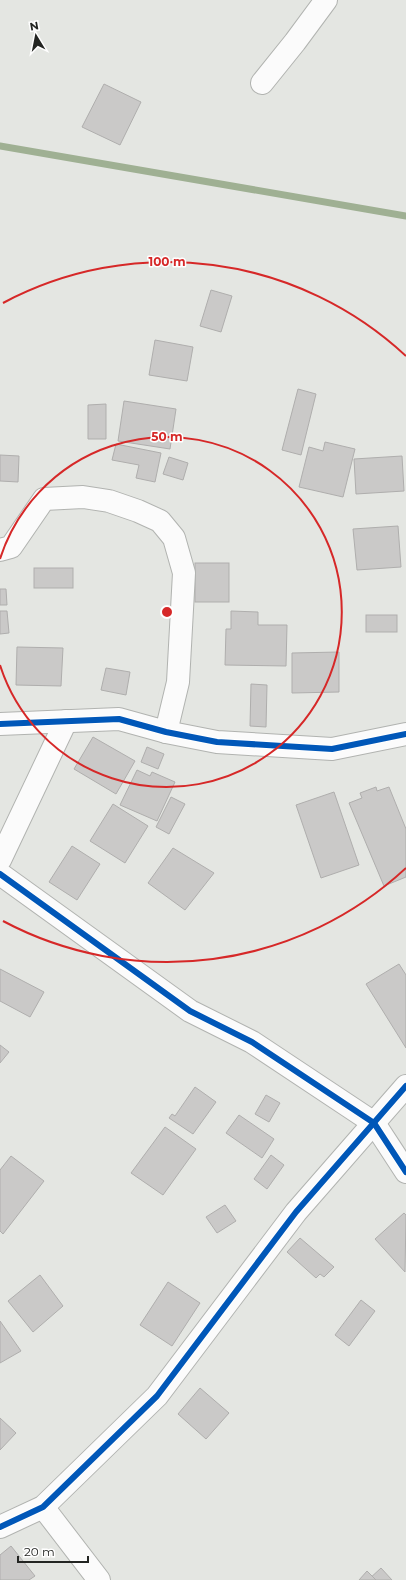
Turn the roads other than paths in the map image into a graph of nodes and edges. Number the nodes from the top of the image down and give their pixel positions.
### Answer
1 (326, 0) edge
2 (262, 83) dead end
3 (0, 550) edge
4 (66, 721) junction
5 (0, 724) edge
6 (166, 732) junction
7 (406, 734) edge
8 (0, 860) edge
9 (0, 874) edge
10 (406, 1086) edge
11 (374, 1123) junction
12 (406, 1172) edge
13 (43, 1507) junction
14 (0, 1527) edge
15 (99, 1580) edge

1 - 2 street
3 - 6 street
4 - 5 street
4 - 6 street
4 - 8 street
6 - 7 street
9 - 11 street
10 - 11 street
11 - 12 street
11 - 13 street
13 - 14 street
13 - 15 street

